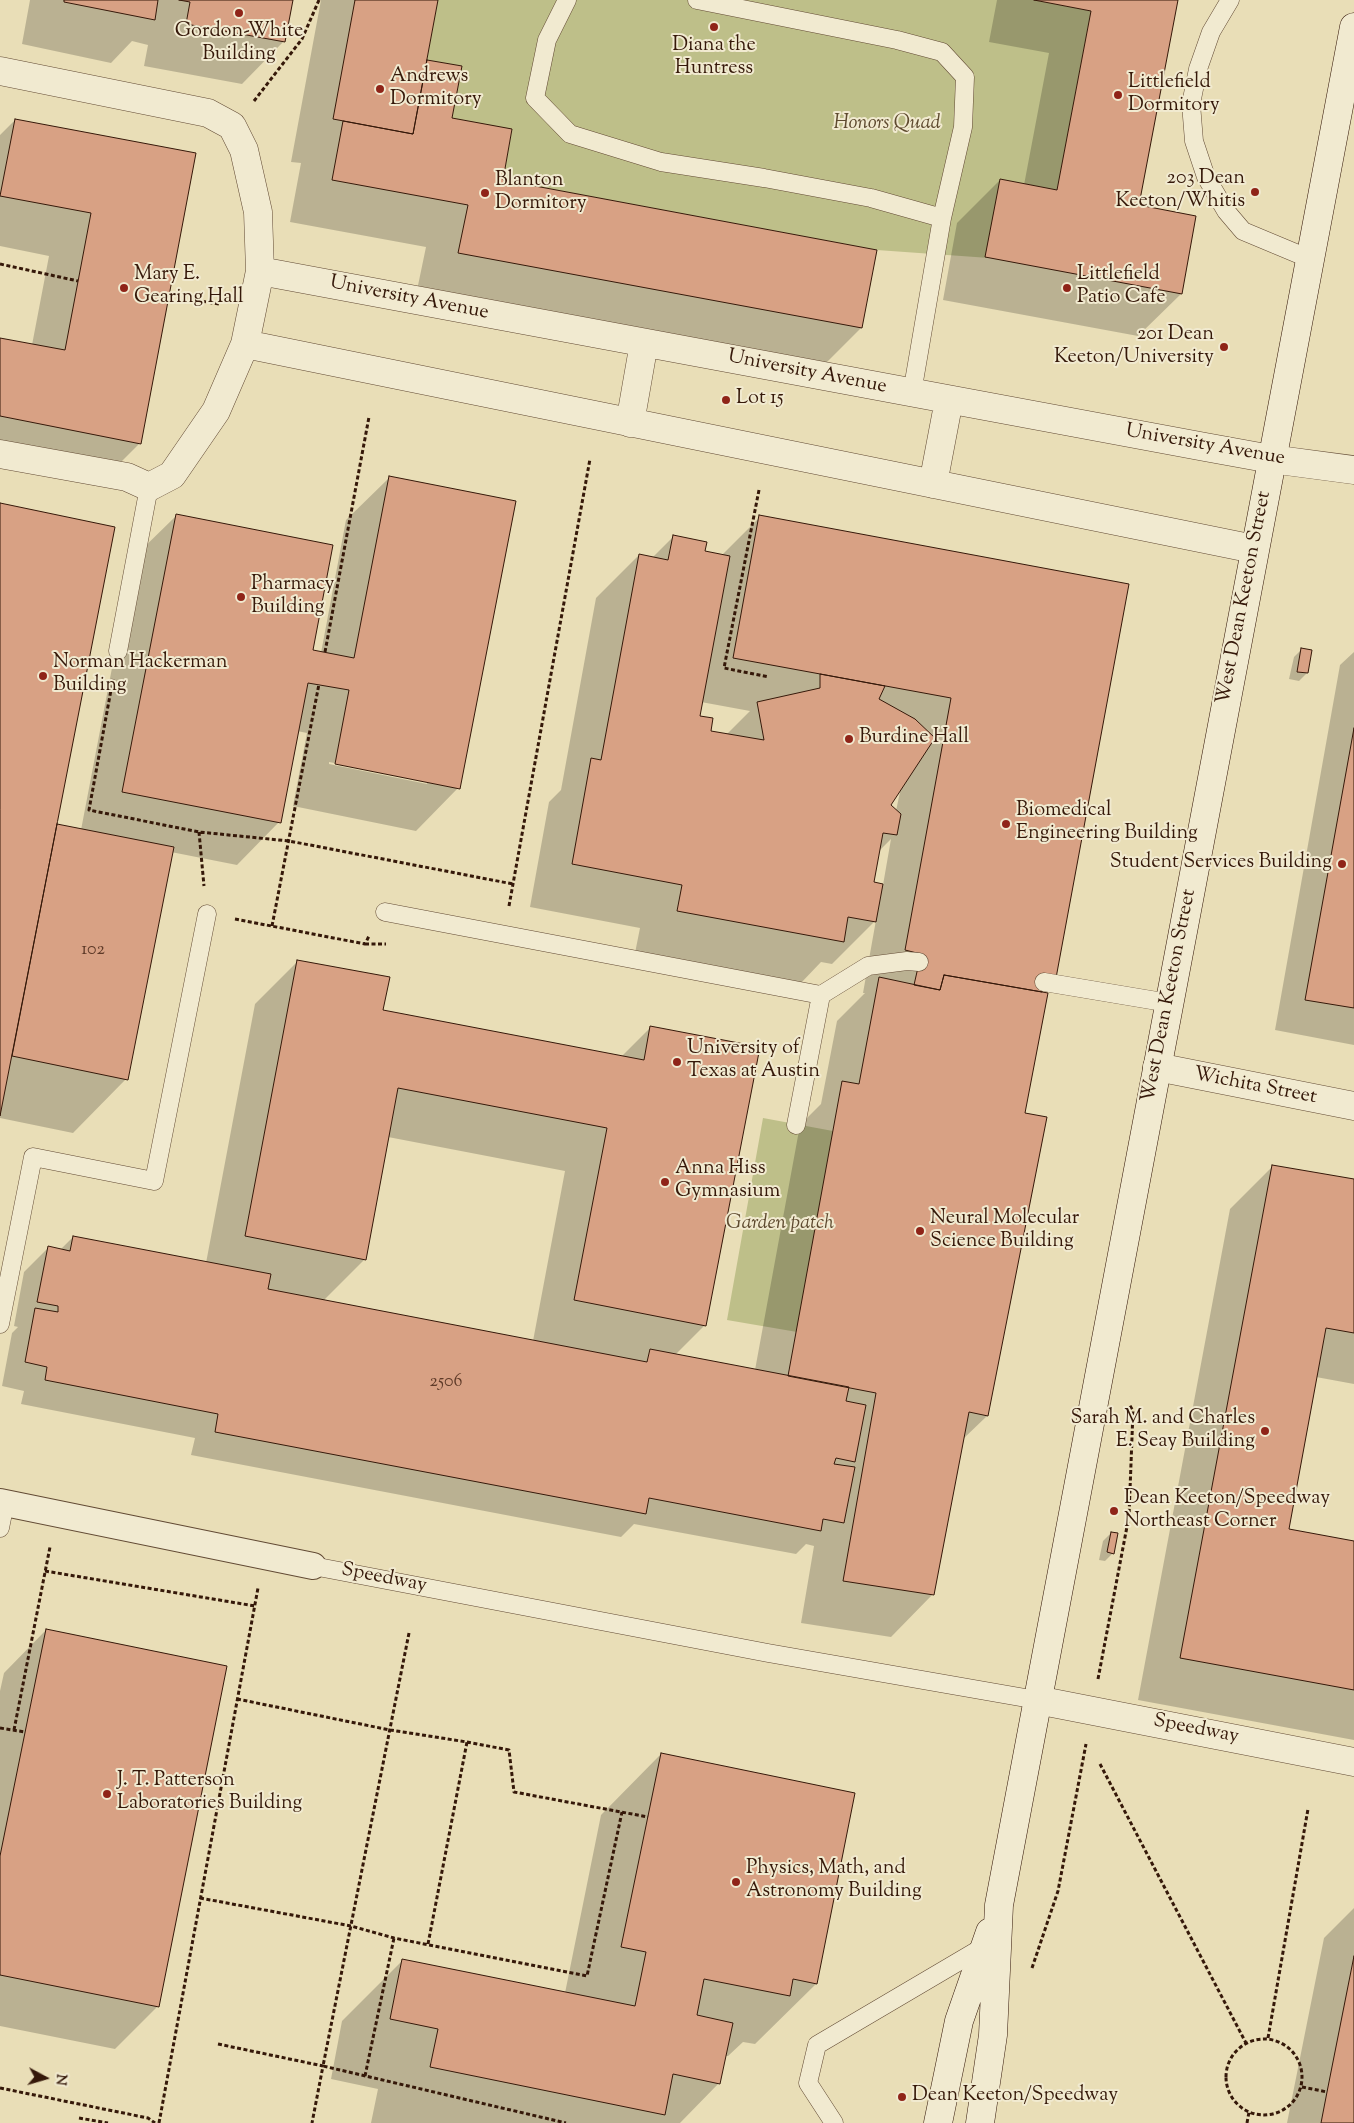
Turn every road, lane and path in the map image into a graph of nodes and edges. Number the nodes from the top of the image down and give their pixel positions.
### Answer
1 (319, 0) edge
2 (567, 0) edge
3 (697, 0) edge
4 (1230, 0) edge
5 (1352, 43) edge
6 (0, 71) edge
7 (254, 101) dead end
8 (942, 218) junction
9 (1310, 259) junction
10 (0, 264) edge
11 (260, 270) junction
12 (78, 280) dead end
13 (170, 296) dead end
14 (228, 306) dead end
15 (644, 343) junction
16 (245, 344) junction
17 (912, 393) junction
18 (949, 400) junction
19 (370, 417) dead end
20 (630, 423) junction
21 (0, 454) edge
22 (590, 459) dead end
23 (1271, 459) junction
24 (1354, 470) edge
25 (933, 484) junction
26 (149, 487) junction
27 (759, 490) dead end
28 (1254, 549) junction
29 (118, 651) joint
30 (324, 652) dead end
31 (769, 677) dead end
32 (319, 684) dead end
33 (199, 832) junction
34 (289, 841) junction
35 (513, 884) junction
36 (385, 912) joint
37 (207, 914) junction
38 (272, 926) junction
39 (503, 934) junction
40 (919, 962) dead end
41 (1044, 982) dead end
42 (822, 995) junction
43 (1169, 1003) junction
44 (1157, 1068) junction
45 (1354, 1106) edge
46 (796, 1125) dead end
47 (0, 1324) edge
48 (1129, 1402) dead end
49 (2, 1511) edge
50 (56, 1513) junction
51 (266, 1556) junction
52 (313, 1566) joint
53 (45, 1571) junction
54 (255, 1606) junction
55 (409, 1633) dead end
56 (1099, 1672) dead end
57 (237, 1699) junction
58 (1037, 1700) junction
59 (0, 1728) edge
60 (14, 1730) junction
61 (390, 1730) junction
62 (25, 1732) dead end
63 (467, 1742) junction
64 (1085, 1749) dead end
65 (1354, 1762) edge
66 (1100, 1764) dead end
67 (1308, 1808) dead end
68 (622, 1812) junction
69 (648, 1817) dead end
70 (200, 1898) junction
71 (999, 1905) junction
72 (352, 1926) junction
73 (394, 1938) junction
74 (428, 1944) junction
75 (985, 1946) junction
76 (1030, 1971) dead end
77 (1268, 2038) junction
78 (1246, 2043) junction
79 (218, 2044) dead end
80 (323, 2066) junction
81 (365, 2076) junction
82 (0, 2088) edge
83 (1302, 2088) junction
84 (1327, 2092) dead end
85 (1249, 2112) junction
86 (79, 2118) dead end
87 (108, 2123) edge
88 (155, 2123) edge
89 (159, 2123) edge
90 (312, 2123) edge
91 (566, 2123) edge
92 (834, 2123) edge
93 (938, 2123) edge
94 (980, 2123) edge
95 (1247, 2123) edge

1 - 7 path
2 - 8 lane
3 - 8 lane
4 - 9 lane
5 - 9 street, West Dean Keeton Street
6 - 11 street
8 - 17 lane
9 - 23 street, West Dean Keeton Street
10 - 12 path
11 - 15 street, University Avenue
11 - 16 street
13 - 14 path
15 - 17 street, University Avenue
15 - 20 street
16 - 20 street
16 - 26 street
17 - 18 street, University Avenue
18 - 23 street, University Avenue
18 - 25 street
19 - 30 path
20 - 25 street
21 - 26 street
22 - 35 path
23 - 24 street, University Avenue
23 - 28 street, West Dean Keeton Street
25 - 28 street
26 - 29 lane
27 - 31 path
28 - 43 street, West Dean Keeton Street
29 - 33 path
32 - 34 path
33 - 34 path
33 - 37 path
34 - 35 path
34 - 38 path
35 - 39 path
36 - 38 path
36 - 39 lane
37 - 38 path
37 - 47 lane
39 - 42 lane
40 - 42 lane
41 - 43 lane
42 - 46 lane
43 - 44 street, West Dean Keeton Street
44 - 45 street, Wichita Street
44 - 58 street, West Dean Keeton Street
48 - 56 path
49 - 50 street, Speedway
50 - 51 street, Speedway
50 - 53 path
51 - 52 street, Speedway
51 - 54 path
52 - 58 lane, Speedway
53 - 54 path
53 - 60 path
54 - 57 path
55 - 61 path
57 - 61 path
57 - 70 path
58 - 65 street, Speedway
58 - 71 street, West Dean Keeton Street
59 - 60 path
60 - 62 path
61 - 63 path
61 - 72 path
63 - 68 path
63 - 74 path
64 - 76 path
66 - 78 path
67 - 77 path
68 - 69 path
68 - 74 path
70 - 72 path
70 - 89 path
71 - 75 street
71 - 94 street
72 - 73 path
72 - 80 path
73 - 74 path
73 - 81 path
75 - 92 lane
75 - 93 street
77 - 78 path
77 - 83 path
78 - 85 path
79 - 80 path
80 - 81 path
80 - 90 path
81 - 91 path
82 - 88 path
83 - 84 path
83 - 85 path
85 - 95 path
86 - 87 path

